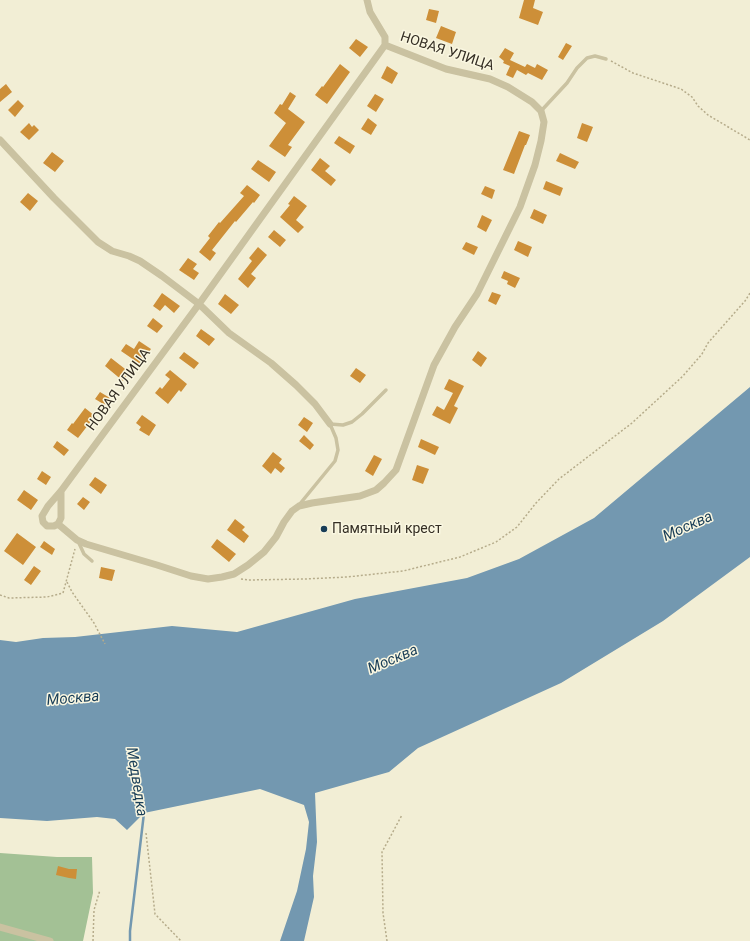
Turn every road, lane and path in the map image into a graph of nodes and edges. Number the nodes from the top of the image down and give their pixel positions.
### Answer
1 (367, 0) edge
2 (385, 45) junction
3 (606, 59) joint
4 (542, 111) junction
5 (0, 140) edge
6 (750, 140) edge
7 (750, 293) edge
8 (199, 304) junction
9 (386, 390) dead end
10 (330, 424) junction
11 (61, 491) junction
12 (299, 506) junction
13 (58, 524) junction
14 (77, 540) junction
15 (92, 561) dead end
16 (241, 579) dead end
17 (67, 582) junction
18 (0, 594) edge
19 (105, 644) dead end
20 (402, 814) dead end
21 (146, 833) dead end
22 (100, 890) dead end
23 (0, 927) edge
24 (50, 941) edge
25 (93, 941) edge
26 (181, 941) edge
27 (387, 941) edge

1 - 2 street, НОВАЯ УЛИЦА
2 - 4 street, НОВАЯ УЛИЦА
2 - 8 street, НОВАЯ УЛИЦА
3 - 4 lane
3 - 6 path
4 - 12 street
5 - 8 street
7 - 16 path
8 - 10 street
8 - 11 street, НОВАЯ УЛИЦА
9 - 10 lane
10 - 12 lane
11 - 13 street
11 - 13 street, НОВАЯ УЛИЦА
12 - 14 street
13 - 14 street
14 - 15 lane
14 - 17 path
17 - 18 path
17 - 19 path
20 - 27 path
21 - 26 path
22 - 25 path
23 - 24 street

